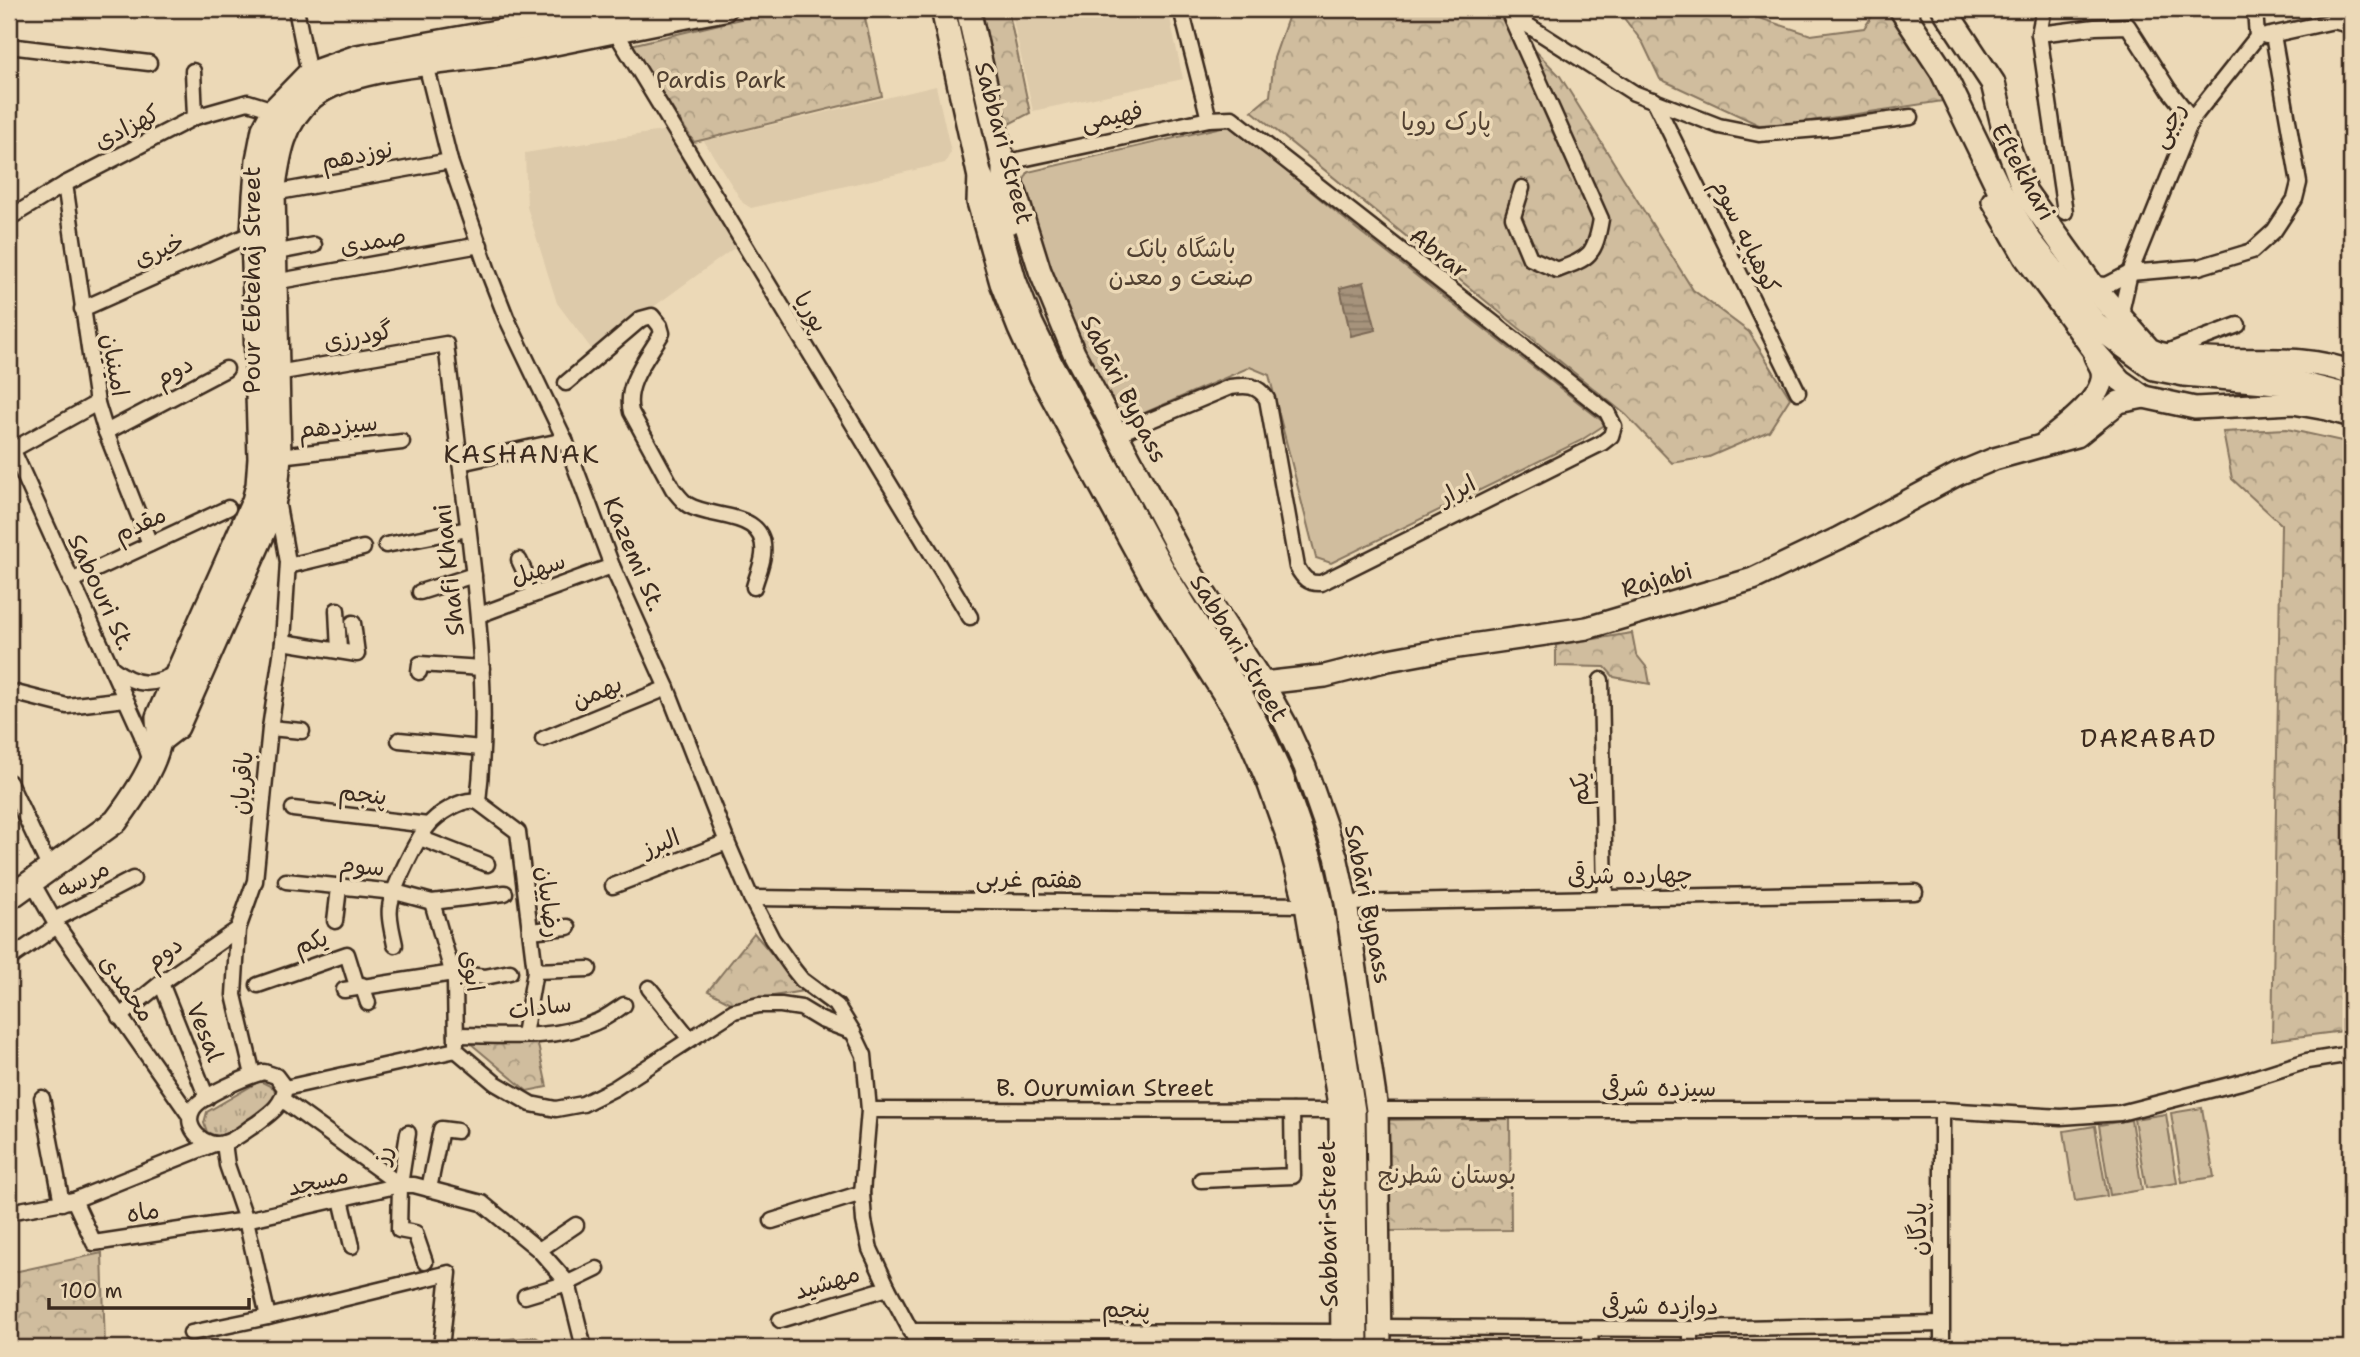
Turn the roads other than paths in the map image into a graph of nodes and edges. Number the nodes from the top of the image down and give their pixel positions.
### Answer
1 (296, 9) edge
2 (724, 9) edge
3 (943, 9) edge
4 (1181, 9) edge
5 (1901, 9) edge
6 (1944, 9) edge
7 (2044, 9) edge
8 (2255, 9) edge
9 (1508, 11) edge
10 (971, 15) edge
11 (617, 17) edge
12 (2351, 26) edge
13 (2039, 34) junction
14 (2273, 35) junction
15 (2258, 37) junction
16 (490, 44) junction
17 (9, 46) edge
18 (1975, 56) junction
19 (149, 63) dead end
20 (426, 64) junction
21 (193, 71) dead end
22 (1942, 71) junction
23 (309, 74) junction
24 (986, 86) junction
25 (962, 91) junction
26 (1654, 100) junction
27 (274, 110) junction
28 (1960, 112) junction
29 (195, 117) junction
30 (1911, 117) dead end
31 (1232, 118) joint
32 (1209, 119) junction
33 (2192, 119) junction
34 (450, 160) junction
35 (1003, 165) junction
36 (65, 184) junction
37 (1522, 188) dead end
38 (273, 193) junction
39 (2065, 212) dead end
40 (9, 218) edge
41 (253, 233) junction
42 (314, 245) dead end
43 (480, 245) junction
44 (273, 253) junction
45 (2130, 273) junction
46 (274, 282) junction
47 (2091, 284) junction
48 (82, 309) junction
49 (2238, 325) dead end
50 (2127, 327) junction
51 (446, 344) joint
52 (2092, 348) junction
53 (2159, 355) junction
54 (226, 369) dead end
55 (2350, 372) edge
56 (277, 373) junction
57 (566, 383) dead end
58 (1798, 392) dead end
59 (2144, 397) junction
60 (2351, 397) edge
61 (97, 403) junction
62 (2351, 416) edge
63 (106, 432) junction
64 (1117, 434) junction
65 (565, 440) junction
66 (402, 442) dead end
67 (10, 446) edge
68 (2041, 446) junction
69 (279, 456) junction
70 (460, 463) junction
71 (14, 469) edge
72 (276, 492) junction
73 (228, 508) dead end
74 (468, 529) junction
75 (150, 544) junction
76 (386, 545) dead end
77 (363, 548) dead end
78 (519, 560) dead end
79 (288, 566) junction
80 (612, 566) junction
81 (474, 575) junction
82 (71, 580) junction
83 (754, 587) dead end
84 (420, 592) dead end
85 (535, 594) junction
86 (337, 610) dead end
87 (479, 615) junction
88 (970, 617) dead end
89 (353, 623) dead end
90 (283, 642) junction
91 (339, 650) junction
92 (111, 667) junction
93 (420, 668) dead end
94 (482, 668) junction
95 (181, 670) junction
96 (1601, 680) dead end
97 (1263, 683) junction
98 (667, 688) junction
99 (12, 692) dead end
100 (125, 699) junction
101 (270, 728) junction
102 (302, 731) dead end
103 (543, 739) dead end
104 (399, 740) dead end
105 (481, 748) junction
106 (155, 751) junction
107 (9, 782) edge
108 (479, 797) junction
109 (293, 808) dead end
110 (424, 831) junction
111 (727, 842) junction
112 (487, 863) dead end
113 (41, 875) junction
114 (133, 879) dead end
115 (286, 881) dead end
116 (613, 886) dead end
117 (339, 888) junction
118 (395, 892) junction
119 (1915, 892) dead end
120 (505, 893) dead end
121 (9, 898) edge
122 (751, 898) junction
123 (1605, 898) junction
124 (432, 902) junction
125 (1327, 904) junction
126 (335, 921) dead end
127 (56, 923) junction
128 (568, 927) dead end
129 (238, 929) junction
130 (530, 931) junction
131 (394, 945) dead end
132 (9, 959) edge
133 (589, 969) dead end
134 (535, 971) junction
135 (453, 972) junction
136 (510, 972) dead end
137 (160, 983) junction
138 (258, 985) dead end
139 (354, 987) junction
140 (649, 988) dead end
141 (368, 1003) dead end
142 (624, 1005) dead end
143 (120, 1017) junction
144 (853, 1032) junction
145 (524, 1035) junction
146 (690, 1039) junction
147 (456, 1042) junction
148 (2351, 1054) edge
149 (253, 1075) junction
150 (284, 1094) junction
151 (42, 1098) dead end
152 (207, 1098) junction
153 (869, 1110) junction
154 (1942, 1110) junction
155 (1292, 1111) junction
156 (1359, 1111) junction
157 (190, 1116) junction
158 (457, 1131) dead end
159 (408, 1133) dead end
160 (219, 1144) junction
161 (1201, 1180) dead end
162 (400, 1185) junction
163 (429, 1189) junction
164 (862, 1193) junction
165 (341, 1199) junction
166 (68, 1202) junction
167 (9, 1212) edge
168 (246, 1220) junction
169 (772, 1221) dead end
170 (576, 1226) dead end
171 (352, 1247) dead end
172 (539, 1250) junction
173 (425, 1262) dead end
174 (597, 1269) dead end
175 (568, 1283) junction
176 (888, 1288) junction
177 (525, 1296) dead end
178 (268, 1317) junction
179 (780, 1321) dead end
180 (1941, 1324) junction
181 (1590, 1329) junction
182 (1691, 1329) junction
183 (910, 1331) junction
184 (191, 1333) dead end
185 (1379, 1338) edge
186 (1347, 1343) edge
187 (534, 1346) dead end
188 (441, 1348) edge
189 (502, 1348) edge
190 (584, 1348) edge
191 (920, 1348) edge
192 (1367, 1348) edge
193 (1591, 1348) edge
194 (1691, 1348) edge
195 (1942, 1348) edge

1 - 23 street
2 - 11 main road, Pour Ebtehaj Street
3 - 25 main road, Sabbari Street
4 - 32 street
5 - 22 main road, Eftekhari
6 - 18 main road, Eftekhari
7 - 13 street
8 - 15 street
9 - 26 street
9 - 37 street
10 - 24 main road
11 - 16 main road, Pour Ebtehaj Street
11 - 88 street, پوریا
12 - 14 street
13 - 33 street
13 - 39 street
14 - 15 street
14 - 45 street
15 - 33 street, رجبی
16 - 20 main road, Pour Ebtehaj Street
16 - 23 main road, Pour Ebtehaj Street
17 - 19 street
18 - 22 main road
18 - 47 main road, Eftekhari
20 - 34 street, Kazemi St.
20 - 38 main road, Pour Ebtehaj Street
21 - 29 street
22 - 28 main road, Eftekhari
23 - 27 main road, Pour Ebtehaj Street
24 - 25 main road
24 - 35 main road
25 - 125 main road, Sabbari Street
26 - 30 street
26 - 58 street, کوهپایه سوم
27 - 29 street, کهزادی
27 - 41 main road, Pour Ebtehaj Street
28 - 52 main road
28 - 60 main road, Eftekhari
29 - 36 street, کهزادی
31 - 32 street, فهیمی
31 - 64 street, ابرار
32 - 35 street, فهیمی
33 - 45 street, رجبی
34 - 38 street, نوزدهم
34 - 43 street, Kazemi St.
35 - 64 main road, Sabāri Bypass
35 - 125 main road
36 - 40 street, کهزادی
36 - 48 street, امینیان
38 - 44 main road, Pour Ebtehaj Street
41 - 48 street, خیری
41 - 95 main road, Pour Ebtehaj Street
42 - 44 street
43 - 46 street, صمدی
43 - 65 street, Kazemi St.
44 - 46 main road, Pour Ebtehaj Street
45 - 47 street
45 - 50 street, رجبی
46 - 56 main road, Pour Ebtehaj Street
47 - 50 main road, Eftekhari
48 - 61 street, امینیان
49 - 53 street
50 - 53 main road, Eftekhari
51 - 56 street, گودرزی
51 - 70 street, Shafi Khani
52 - 59 main road
52 - 68 main road, Rajabi
53 - 55 main road
54 - 63 street, دوم
56 - 69 main road, Pour Ebtehaj Street
57 - 83 street
59 - 62 main road
59 - 68 main road, Rajabi
61 - 63 street, امینیان
61 - 67 street
63 - 75 street, امینیان
64 - 97 main road, Sabāri Bypass
65 - 70 street
65 - 80 street, Kazemi St.
66 - 69 street, سیزدهم
67 - 71 street, Sabouri St.
68 - 97 main road, Rajabi
69 - 72 main road, Pour Ebtehaj Street
70 - 74 street, Shafi Khani
71 - 82 street, Sabouri St.
72 - 79 street, باقریان
72 - 106 main road, Pour Ebtehaj Street
73 - 75 street, مقدم
74 - 76 street
74 - 81 street, Shafi Khani
75 - 82 street, مقدم
77 - 79 street
78 - 85 street
79 - 90 street, باقریان
80 - 85 street, سهیل
80 - 98 street, Kazemi St.
81 - 84 street
81 - 87 street, Shafi Khani
82 - 92 street, Sabouri St.
85 - 87 street, سهیل
86 - 91 street
87 - 94 street, Shafi Khani
89 - 91 street
90 - 91 street
90 - 101 street, باقریان
92 - 95 street
92 - 100 street, Sabouri St.
93 - 94 street
94 - 105 street, Shafi Khani
95 - 106 main road, Pour Ebtehaj Street
96 - 123 street, یکم
97 - 125 main road, Sabāri Bypass
98 - 103 street, بهمن
98 - 111 street, Kazemi St.
99 - 100 street
100 - 106 street, Sabouri St.
101 - 102 street
101 - 129 street, باقریان
104 - 105 street
105 - 108 street, Shafi Khani
106 - 113 main road, Pour Ebtehaj Street
107 - 113 street, محمدی
108 - 110 street
108 - 130 street, رضاییان
109 - 110 street, پنجم
110 - 112 street, پنجم
110 - 118 street
111 - 116 street, البرز
111 - 122 street, Kazemi St.
113 - 121 main road, Pour Ebtehaj Street
113 - 127 street, محمدی
114 - 127 street, مرسه
115 - 117 street, سوم
117 - 118 street, سوم
117 - 126 street
118 - 124 street, سوم
118 - 131 street
119 - 123 street, چهارده شرقی
120 - 124 street
122 - 125 street, هفتم غربی
122 - 144 street, Kazemi St.
123 - 125 street, چهارده شرقی
124 - 135 street, ابوی
125 - 156 main road, Sabbari Street
127 - 132 street, مرسه
127 - 143 street, محمدی
128 - 130 street
129 - 137 street, دوم
129 - 149 street, باقریان
130 - 134 street, رضاییان
133 - 134 street
134 - 145 street, رضاییان
135 - 136 street
135 - 139 street
135 - 147 street, ابوی
137 - 143 street, دوم
137 - 152 street, Vesal
138 - 139 street, یکم
139 - 141 street
140 - 146 street
142 - 145 street, سادات
143 - 157 street, محمدی
144 - 146 street
144 - 153 street, Kazemi St.
145 - 147 street, سادات
146 - 147 street
147 - 150 street, سادات
148 - 154 street, سیزده شرقی
149 - 150 street
149 - 152 street
150 - 160 street
150 - 162 street
151 - 166 street
152 - 157 street
153 - 155 street, B. Ourumian Street
153 - 164 street, Kazemi St.
154 - 156 street, سیزده شرقی
154 - 180 street, پادگان
155 - 156 street, B. Ourumian Street
155 - 161 street
156 - 185 main road
156 - 186 main road, Sabbari Street
156 - 192 main road, Sabbari Street
157 - 160 street, محمدی
158 - 163 street
159 - 162 street, رز
160 - 166 street
160 - 168 street
162 - 163 street
162 - 165 street, مسجد
162 - 173 street, رز
163 - 172 street
164 - 169 street
164 - 176 street, Kazemi St.
165 - 168 street, مسجد
165 - 171 street
166 - 167 street
166 - 168 street, ماه
168 - 178 street
170 - 172 street
172 - 175 street
174 - 175 street
175 - 177 street
175 - 190 street
176 - 179 street, مهشید
176 - 183 street, Kazemi St.
178 - 184 street
178 - 188 street
180 - 182 street, دوازده شرقی
180 - 195 street, پادگان
181 - 182 street, دوازده شرقی
181 - 185 street, دوازده شرقی
181 - 193 street
182 - 194 street
183 - 186 street, پنجم
183 - 191 street, Kazemi St.
187 - 189 street

